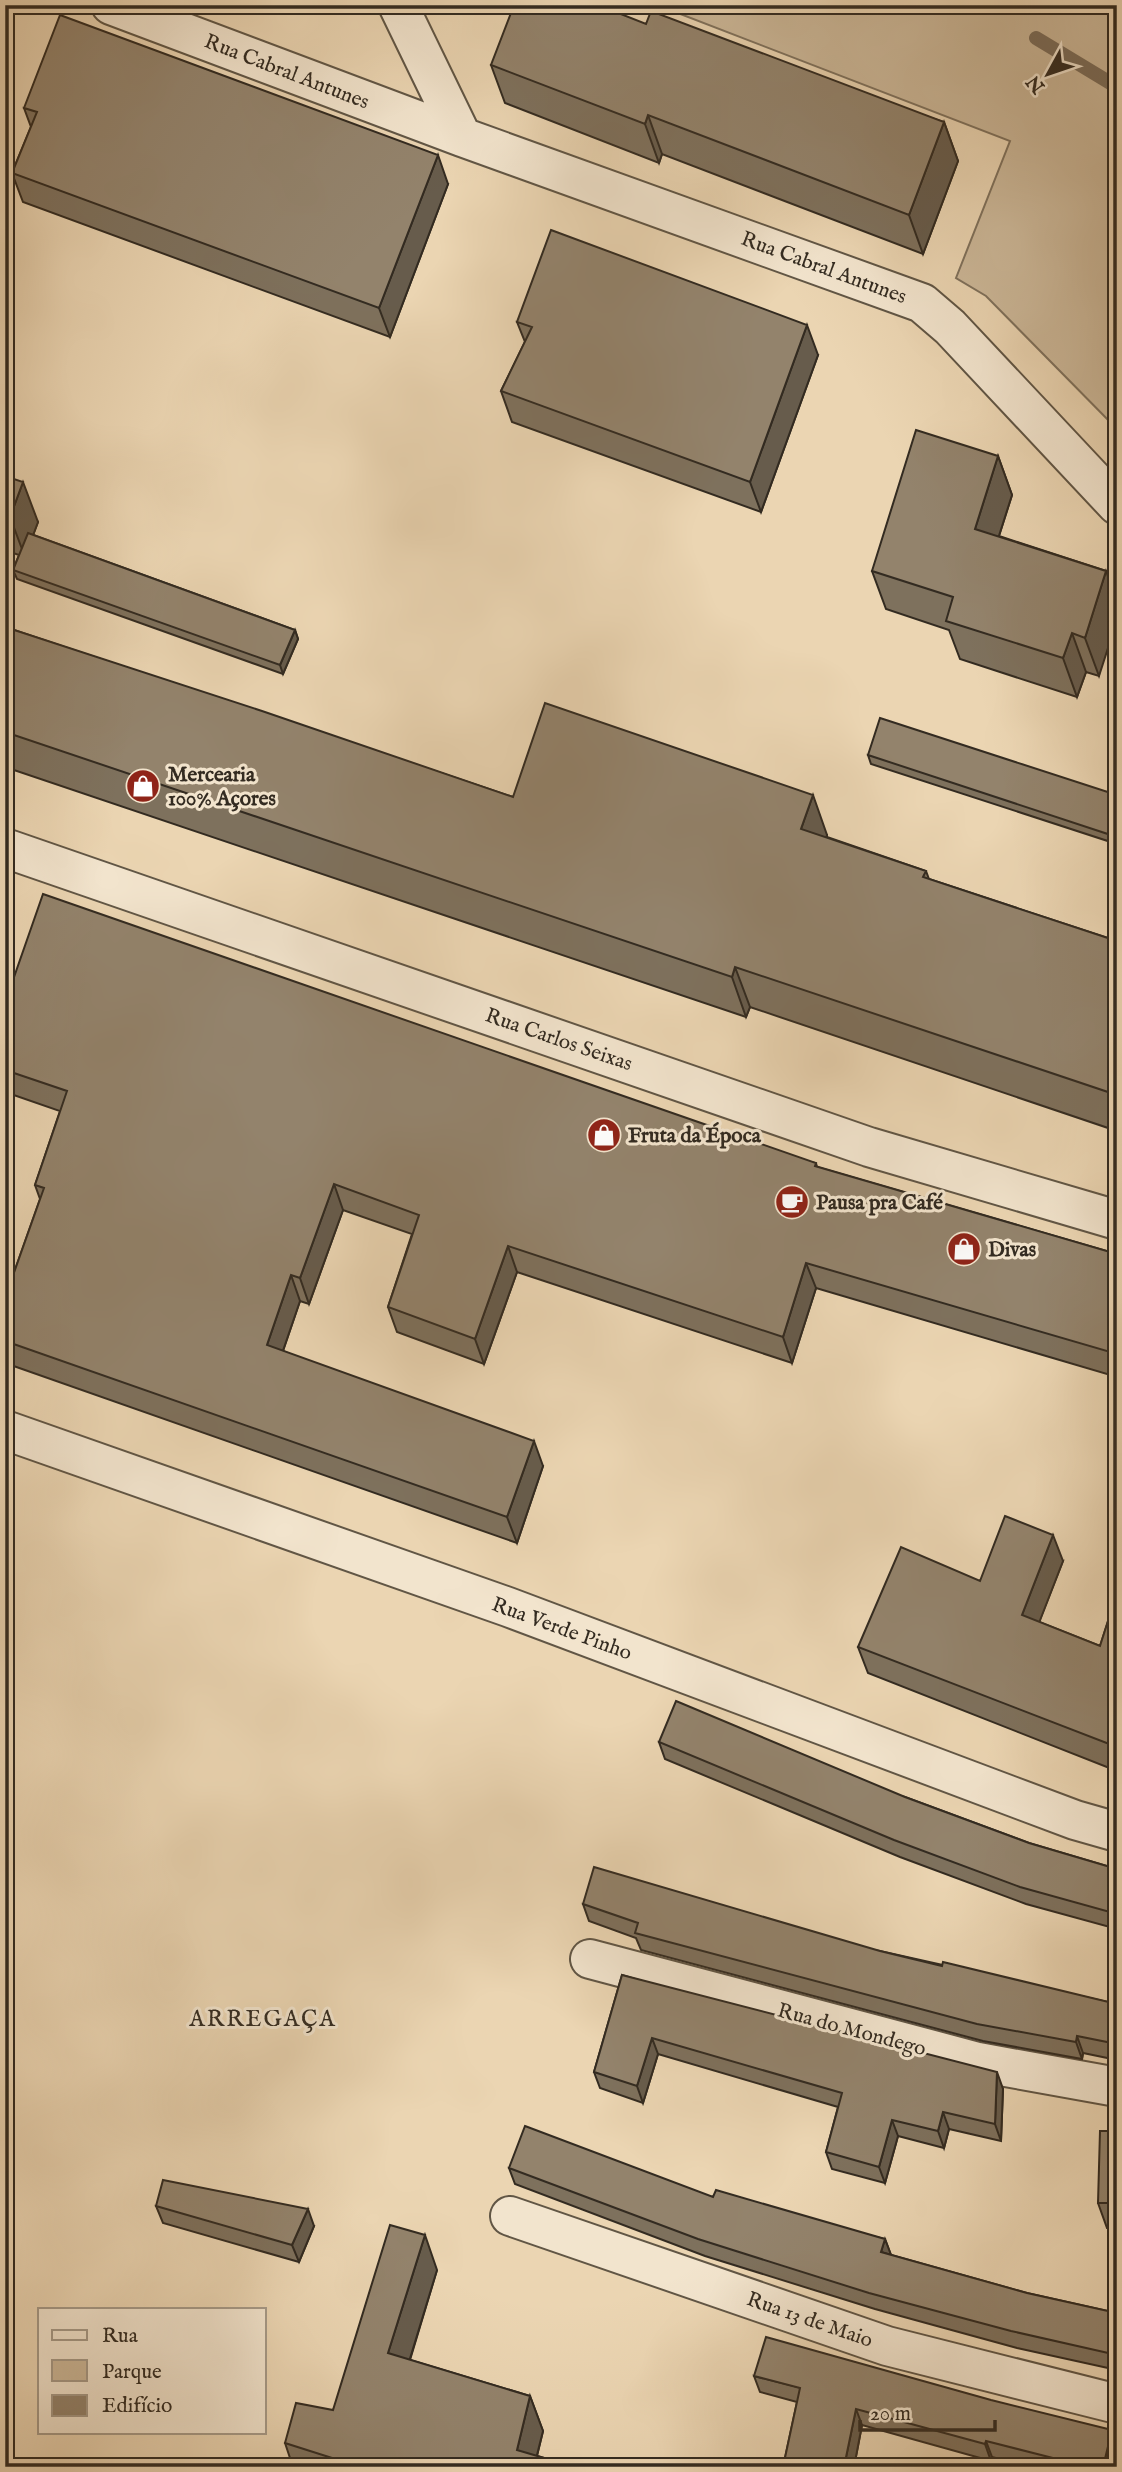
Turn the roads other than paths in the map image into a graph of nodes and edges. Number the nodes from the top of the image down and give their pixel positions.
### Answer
1 (111, 5) edge
2 (398, 5) edge
3 (462, 137) junction
4 (1117, 505) edge
5 (5, 848) edge
6 (1117, 1220) edge
7 (5, 1430) edge
8 (1117, 1832) edge
9 (590, 1959) dead end
10 (1117, 2087) edge
11 (510, 2216) dead end
12 (1117, 2404) edge

1 - 3 street, Rua Cabral Antunes
2 - 3 street
3 - 4 street, Rua Cabral Antunes
5 - 6 street, Rua Carlos Seixas
7 - 8 street, Rua Verde Pinho
9 - 10 street, Rua do Mondego
11 - 12 street, Rua 13 de Maio

